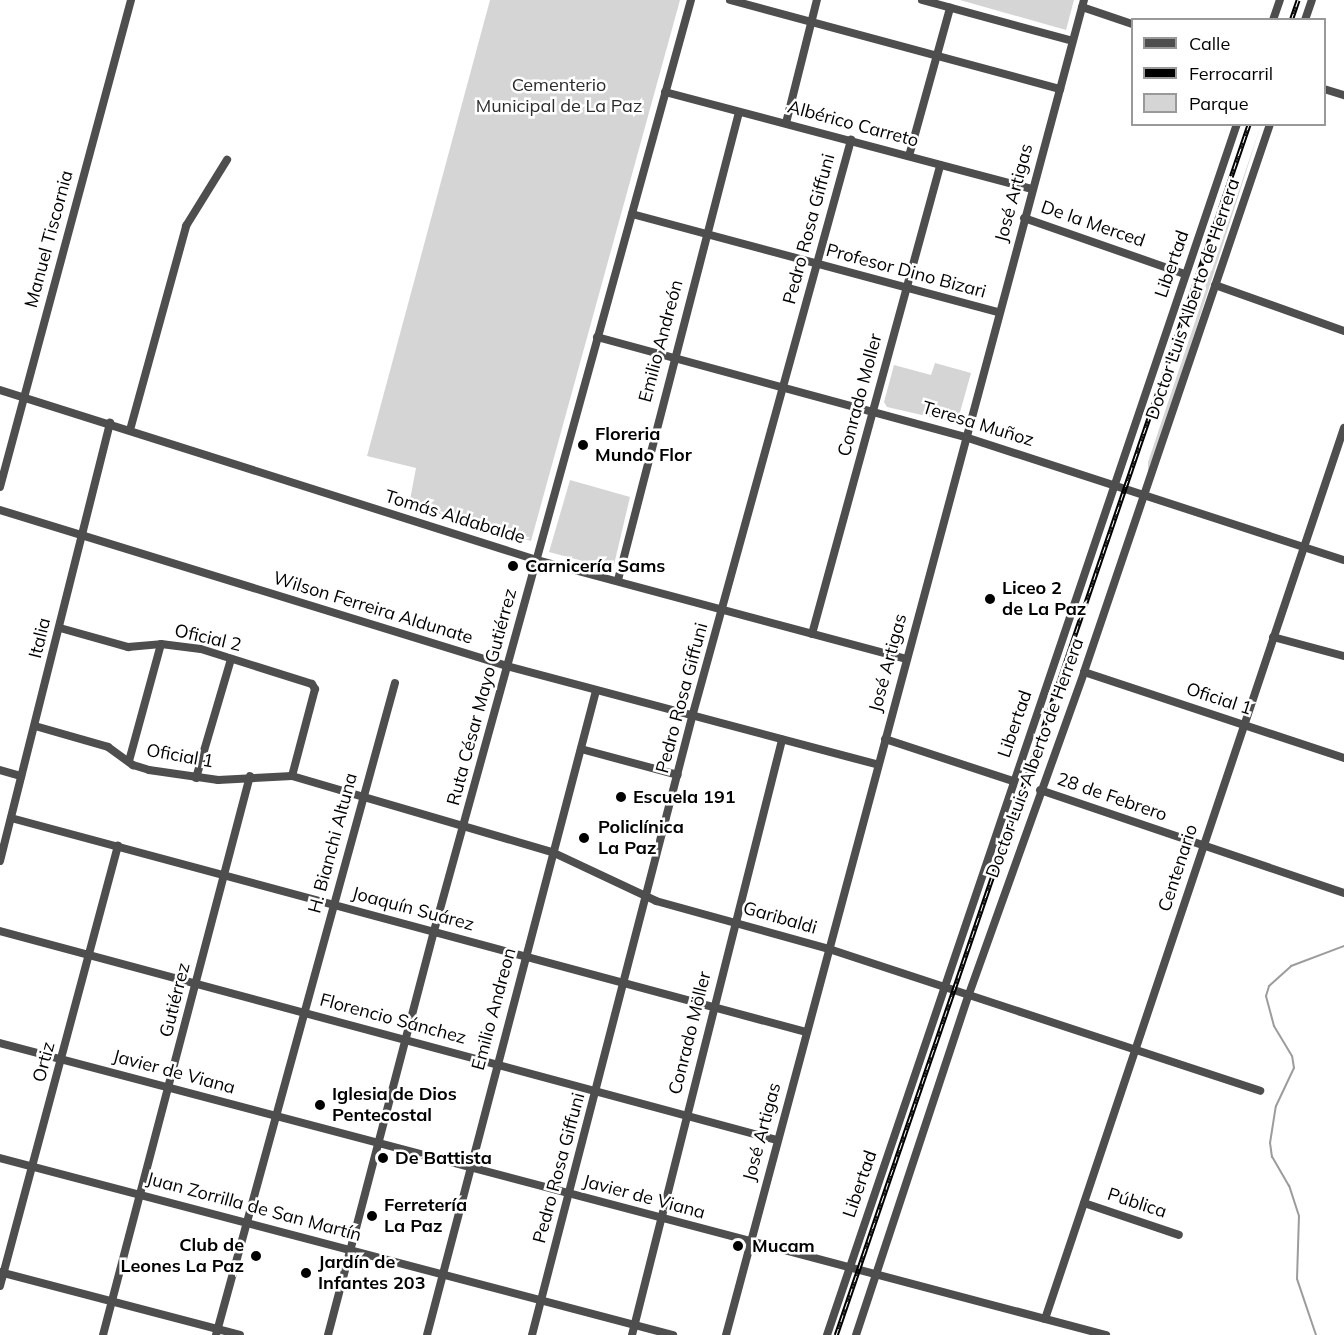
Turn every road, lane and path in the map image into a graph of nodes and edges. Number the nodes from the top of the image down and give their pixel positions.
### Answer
1 (131, 0) edge
2 (691, 0) edge
3 (730, 0) edge
4 (817, 0) edge
5 (922, 0) edge
6 (1280, 0) edge
7 (1312, 0) edge
8 (1083, 4) edge
9 (950, 8) junction
10 (1274, 18) edge
11 (1306, 18) edge
12 (812, 23) junction
13 (1131, 24) edge
14 (1073, 41) junction
15 (935, 56) junction
16 (1060, 89) junction
17 (1326, 89) edge
18 (665, 92) junction
19 (1344, 95) edge
20 (738, 112) junction
21 (786, 123) junction
22 (1236, 126) edge
23 (1269, 126) edge
24 (850, 140) junction
25 (909, 156) junction
26 (227, 160) dead end
27 (940, 165) junction
28 (1032, 189) junction
29 (632, 214) junction
30 (1024, 218) junction
31 (706, 235) junction
32 (817, 265) junction
33 (1185, 274) junction
34 (1215, 285) junction
35 (906, 288) junction
36 (999, 312) junction
37 (1344, 331) edge
38 (597, 337) junction
39 (673, 358) junction
40 (783, 389) junction
41 (0, 390) edge
42 (23, 396) junction
43 (872, 411) junction
44 (110, 423) junction
45 (1344, 428) edge
46 (129, 430) junction
47 (965, 436) junction
48 (1116, 484) junction
49 (0, 487) edge
50 (1145, 494) junction
51 (0, 510) edge
52 (83, 536) junction
53 (1304, 547) junction
54 (537, 560) junction
55 (1344, 560) edge
56 (618, 580) junction
57 (722, 609) junction
58 (60, 628) junction
59 (812, 634) junction
60 (1273, 637) junction
61 (161, 644) junction
62 (1344, 656) edge
63 (231, 659) junction
64 (906, 659) junction
65 (507, 666) junction
66 (1084, 672) junction
67 (395, 683) dead end
68 (596, 691) junction
69 (693, 717) junction
70 (1244, 724) junction
71 (35, 726) junction
72 (885, 739) junction
73 (782, 740) junction
74 (581, 749) junction
75 (1344, 758) edge
76 (129, 761) junction
77 (878, 765) junction
78 (0, 770) edge
79 (678, 775) junction
80 (21, 776) junction
81 (292, 776) junction
82 (250, 777) junction
83 (196, 778) junction
84 (1012, 781) junction
85 (1040, 790) junction
86 (362, 797) junction
87 (11, 818) junction
88 (463, 827) junction
89 (1202, 844) junction
90 (118, 846) junction
91 (552, 852) junction
92 (0, 861) edge
93 (224, 875) junction
94 (1344, 893) edge
95 (648, 898) junction
96 (333, 904) junction
97 (735, 923) junction
98 (0, 931) edge
99 (434, 932) junction
100 (829, 949) junction
101 (90, 954) junction
102 (525, 957) junction
103 (196, 983) junction
104 (626, 984) junction
105 (945, 986) junction
106 (969, 994) junction
107 (714, 1007) junction
108 (305, 1012) junction
109 (806, 1032) junction
110 (405, 1039) junction
111 (0, 1043) edge
112 (1137, 1050) junction
113 (62, 1059) junction
114 (497, 1063) junction
115 (169, 1088) junction
116 (597, 1090) junction
117 (1260, 1091) dead end
118 (686, 1115) junction
119 (277, 1116) junction
120 (777, 1140) junction
121 (378, 1142) junction
122 (0, 1158) edge
123 (34, 1166) junction
124 (470, 1167) junction
125 (140, 1194) junction
126 (570, 1194) junction
127 (1084, 1203) junction
128 (659, 1217) junction
129 (247, 1222) junction
130 (1179, 1235) dead end
131 (750, 1242) junction
132 (350, 1250) junction
133 (849, 1268) junction
134 (2, 1272) edge
135 (442, 1274) junction
136 (876, 1275) junction
137 (0, 1286) edge
138 (541, 1300) junction
139 (112, 1301) junction
140 (1045, 1319) junction
141 (635, 1325) junction
142 (217, 1332) edge
143 (103, 1335) edge
144 (240, 1335) edge
145 (328, 1335) edge
146 (427, 1335) edge
147 (532, 1335) edge
148 (632, 1335) edge
149 (673, 1335) edge
150 (726, 1335) edge
151 (826, 1335) edge
152 (856, 1335) edge
153 (1106, 1335) edge

1 - 42 street, Manuel Tiscornia
2 - 18 street, Ruta César Mayo Gutiérrez
3 - 12 street
4 - 12 street
5 - 9 street
6 - 10 street
7 - 11 street
8 - 13 street
8 - 14 street, José Artigas
9 - 14 street
9 - 15 street
12 - 15 street
12 - 21 street
14 - 16 street, José Artigas
15 - 16 street
15 - 25 street
16 - 28 street, José Artigas
17 - 19 street
18 - 20 street, Albérico Carreto
18 - 29 street, Ruta César Mayo Gutiérrez
20 - 21 street, Albérico Carreto
20 - 31 street, Emilio Andreón
21 - 24 street, Albérico Carreto
22 - 33 street, Libertad
23 - 34 street, Doctor Luis Alberto de Herrera
24 - 25 street, Albérico Carreto
24 - 32 street, Pedro Rosa Giffuni
25 - 27 street, Albérico Carreto
26 - 46 street
27 - 28 street, Albérico Carreto
27 - 35 street, Conrado Moller
28 - 30 street, José Artigas
29 - 31 street, Profesor Dino Bizari
29 - 38 street, Ruta César Mayo Gutiérrez
30 - 33 street, De la Merced
30 - 36 street, José Artigas
31 - 32 street, Profesor Dino Bizari
31 - 39 street, Emilio Andreón
32 - 35 street, Profesor Dino Bizari
32 - 40 street, Pedro Rosa Giffuni
33 - 48 street, Libertad
34 - 37 street
34 - 50 street, Doctor Luis Alberto de Herrera
35 - 36 street, Profesor Dino Bizari
35 - 43 street, Conrado Moller
36 - 47 street, José Artigas
38 - 39 street, Teresa Muñoz
38 - 54 street, Ruta César Mayo Gutiérrez
39 - 40 street, Teresa Muñoz
39 - 56 street, Emilio Andreón
40 - 43 street, Teresa Muñoz
40 - 57 street, Pedro Rosa Giffuni
41 - 42 street, Tomás Aldabalde
42 - 44 street, Tomás Aldabalde
42 - 49 street, Manuel Tiscornia
43 - 47 street, Teresa Muñoz
43 - 59 street, Conrado Moller
44 - 46 street, Tomás Aldabalde
44 - 52 street, Italia
45 - 53 street, Centenario
46 - 54 street, Tomás Aldabalde
47 - 48 street, Teresa Muñoz
47 - 64 street, José Artigas
48 - 50 street, Teresa Muñoz
48 - 84 street, Libertad
50 - 53 street, Teresa Muñoz
50 - 66 street, Doctor Luis Alberto de Herrera
51 - 52 street, Wilson Ferreira Aldunate
52 - 58 street, Italia
52 - 65 street, Wilson Ferreira Aldunate
53 - 55 street, Teresa Muñoz
53 - 60 street, Centenario
54 - 56 street, Tomás Aldabalde
54 - 65 street, Ruta César Mayo Gutiérrez
56 - 57 street, Tomás Aldabalde
57 - 59 street, Tomás Aldabalde
57 - 69 street, Pedro Rosa Giffuni
58 - 61 street, Oficial 2
58 - 71 street, Italia
59 - 64 street, Tomás Aldabalde
60 - 62 street
60 - 70 street, Centenario
61 - 63 street, Oficial 2
61 - 76 street
63 - 81 street, Oficial 2
63 - 83 street
64 - 72 street, José Artigas
65 - 68 street, Wilson Ferreira Aldunate
65 - 88 street, Ruta César Mayo Gutiérrez
66 - 70 street, Oficial 1
66 - 85 street, Doctor Luis Alberto de Herrera
67 - 86 street, H. Bianchi Altuna
68 - 69 street, Wilson Ferreira Aldunate
68 - 74 street, Emilio Andreon
69 - 73 street, Wilson Ferreira Aldunate
69 - 79 street, Pedro Rosa Giffuni
70 - 75 street, Oficial 1
70 - 89 street, Centenario
71 - 76 street, Oficial 1
71 - 80 street, Italia
72 - 77 street, José Artigas
72 - 84 street
73 - 77 street, Wilson Ferreira Aldunate
73 - 97 street, Conrado Möller
74 - 79 street
74 - 91 street, Emilio Andreon
76 - 83 street, Oficial 1
77 - 100 street, José Artigas
78 - 80 street
79 - 95 street, Pedro Rosa Giffuni
80 - 87 street, Italia
81 - 82 street, Oficial 1
81 - 86 street, Garibaldi
82 - 83 street, Oficial 1
82 - 93 street, Gutiérrez
84 - 105 street, Libertad
85 - 89 street, 28 de Febrero
85 - 106 street, Doctor Luis Alberto de Herrera
86 - 88 street, Garibaldi
86 - 96 street, H. Bianchi Altuna
87 - 90 street, Joaquín Suárez
87 - 92 street, Italia
88 - 91 street, Garibaldi
88 - 99 street, Ruta César Mayo Gutiérrez
89 - 94 street, 28 de Febrero
89 - 112 street, Centenario
90 - 93 street, Joaquín Suárez
90 - 101 street, Ortiz
91 - 95 street, Garibaldi
91 - 102 street, Emilio Andreon
93 - 96 street, Joaquín Suárez
93 - 103 street, Gutiérrez
95 - 97 street, Garibaldi
95 - 104 street, Pedro Rosa Giffuni
96 - 99 street, Joaquín Suárez
96 - 108 street, H. Bianchi Altuna
97 - 100 street, Garibaldi
97 - 107 street, Conrado Möller
98 - 101 street, Florencio Sánchez
99 - 102 street, Joaquín Suárez
99 - 110 street, Ruta César Mayo Gutiérrez
100 - 105 street, Garibaldi
100 - 109 street, José Artigas
101 - 103 street, Florencio Sánchez
101 - 113 street, Ortiz
102 - 104 street, Joaquín Suárez
102 - 114 street, Emilio Andreon
103 - 108 street, Florencio Sánchez
103 - 115 street, Gutiérrez
104 - 107 street, Joaquín Suárez
104 - 116 street, Pedro Rosa Giffuni
105 - 106 street, Garibaldi
105 - 133 street, Libertad
106 - 112 street, Garibaldi
106 - 136 street, Doctor Luis Alberto de Herrera
107 - 109 street, Joaquín Suárez
107 - 118 street, Conrado Möller
108 - 110 street, Florencio Sánchez
108 - 119 street, H. Bianchi Altuna
109 - 120 street, José Artigas
110 - 114 street, Florencio Sánchez
110 - 121 street, Ruta César Mayo Gutiérrez
111 - 113 street, Javier de Viana
112 - 117 street, Garibaldi
112 - 127 street, Centenario
113 - 115 street, Javier de Viana
113 - 123 street, Ortiz
114 - 116 street, Florencio Sánchez
114 - 124 street, Emilio Andreon
115 - 119 street, Javier de Viana
115 - 125 street, Gutiérrez
116 - 118 street, Florencio Sánchez
116 - 126 street, Pedro Rosa Giffuni
118 - 120 street, Florencio Sánchez
118 - 128 street, Conrado Möller
119 - 121 street, Javier de Viana
119 - 129 street, H. Bianchi Altuna
120 - 131 street, José Artigas
121 - 124 street, Javier de Viana
121 - 132 street, Ruta César Mayo Gutiérrez
122 - 123 street, Juan Zorrilla de San Martín
123 - 125 street, Juan Zorrilla de San Martín
123 - 134 street, Ortiz
124 - 126 street, Javier de Viana
124 - 135 street, Emilio Andreon
125 - 129 street, Juan Zorrilla de San Martín
125 - 139 street, Gutiérrez
126 - 128 street, Javier de Viana
126 - 138 street, Pedro Rosa Giffuni
127 - 130 street, Pública
127 - 140 street, Centenario
128 - 131 street, Javier de Viana
128 - 141 street, Conrado Möller
129 - 132 street, Juan Zorrilla de San Martín
129 - 142 street, H. Bianchi Altuna
131 - 133 street, Javier de Viana
131 - 150 street, José Artigas
132 - 135 street, Juan Zorrilla de San Martín
132 - 145 street, Ruta César Mayo Gutiérrez
133 - 136 street, Javier de Viana
133 - 151 street, Libertad
134 - 137 street, Ortiz
134 - 139 street
135 - 138 street, Juan Zorrilla de San Martín
135 - 146 street, Emilio Andreon
136 - 140 street, Javier de Viana
136 - 152 street, Doctor Luis Alberto de Herrera
138 - 141 street, Juan Zorrilla de San Martín
138 - 147 street, Pedro Rosa Giffuni
139 - 142 street
139 - 143 street, Gutiérrez
140 - 153 street, Javier de Viana
141 - 148 street, Conrado Möller
141 - 149 street, Juan Zorrilla de San Martín
142 - 144 street

